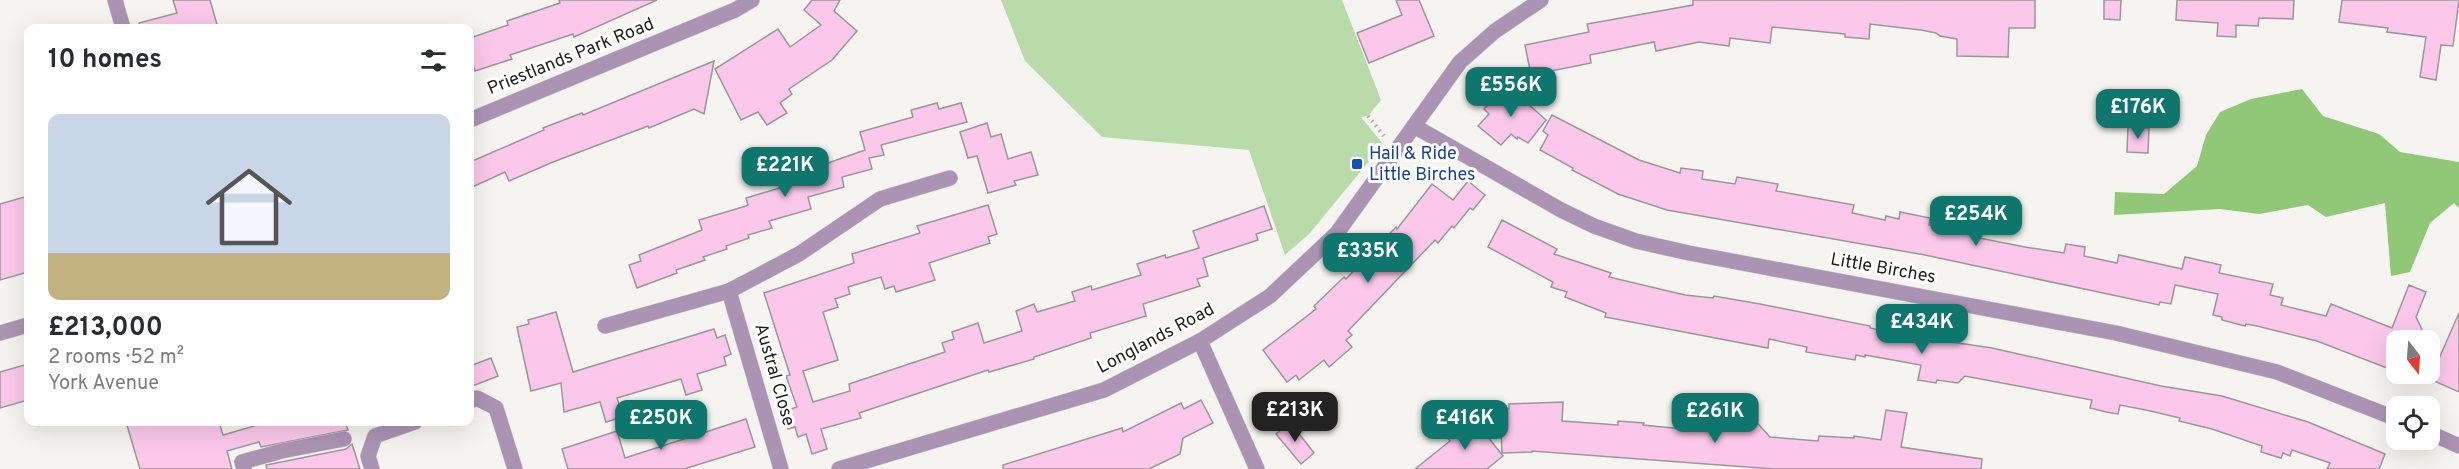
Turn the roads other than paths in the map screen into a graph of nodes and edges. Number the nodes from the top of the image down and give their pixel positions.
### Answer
1 (115, 0) edge
2 (752, 0) edge
3 (1541, 0) edge
4 (122, 24) edge
5 (474, 118) edge
6 (1414, 126) junction
7 (950, 178) dead end
8 (729, 291) junction
9 (24, 326) edge
10 (605, 326) dead end
11 (0, 333) edge
12 (1200, 341) junction
13 (474, 399) edge
14 (2386, 415) edge
15 (404, 426) edge
16 (2440, 438) edge
17 (344, 439) dead end
18 (2459, 446) edge
19 (244, 469) edge
20 (372, 469) edge
21 (515, 469) edge
22 (781, 469) edge
23 (839, 469) edge
24 (1257, 469) edge

1 - 4 street
2 - 5 street, Priestlands Park Road
3 - 6 street, Longlands Road
6 - 12 street, Longlands Road
6 - 14 street, Little Birches
7 - 8 street
8 - 10 street
8 - 22 street, Austral Close
9 - 11 street
12 - 23 street, Longlands Road
12 - 24 street
13 - 21 street
15 - 20 street
16 - 18 street
17 - 19 street

